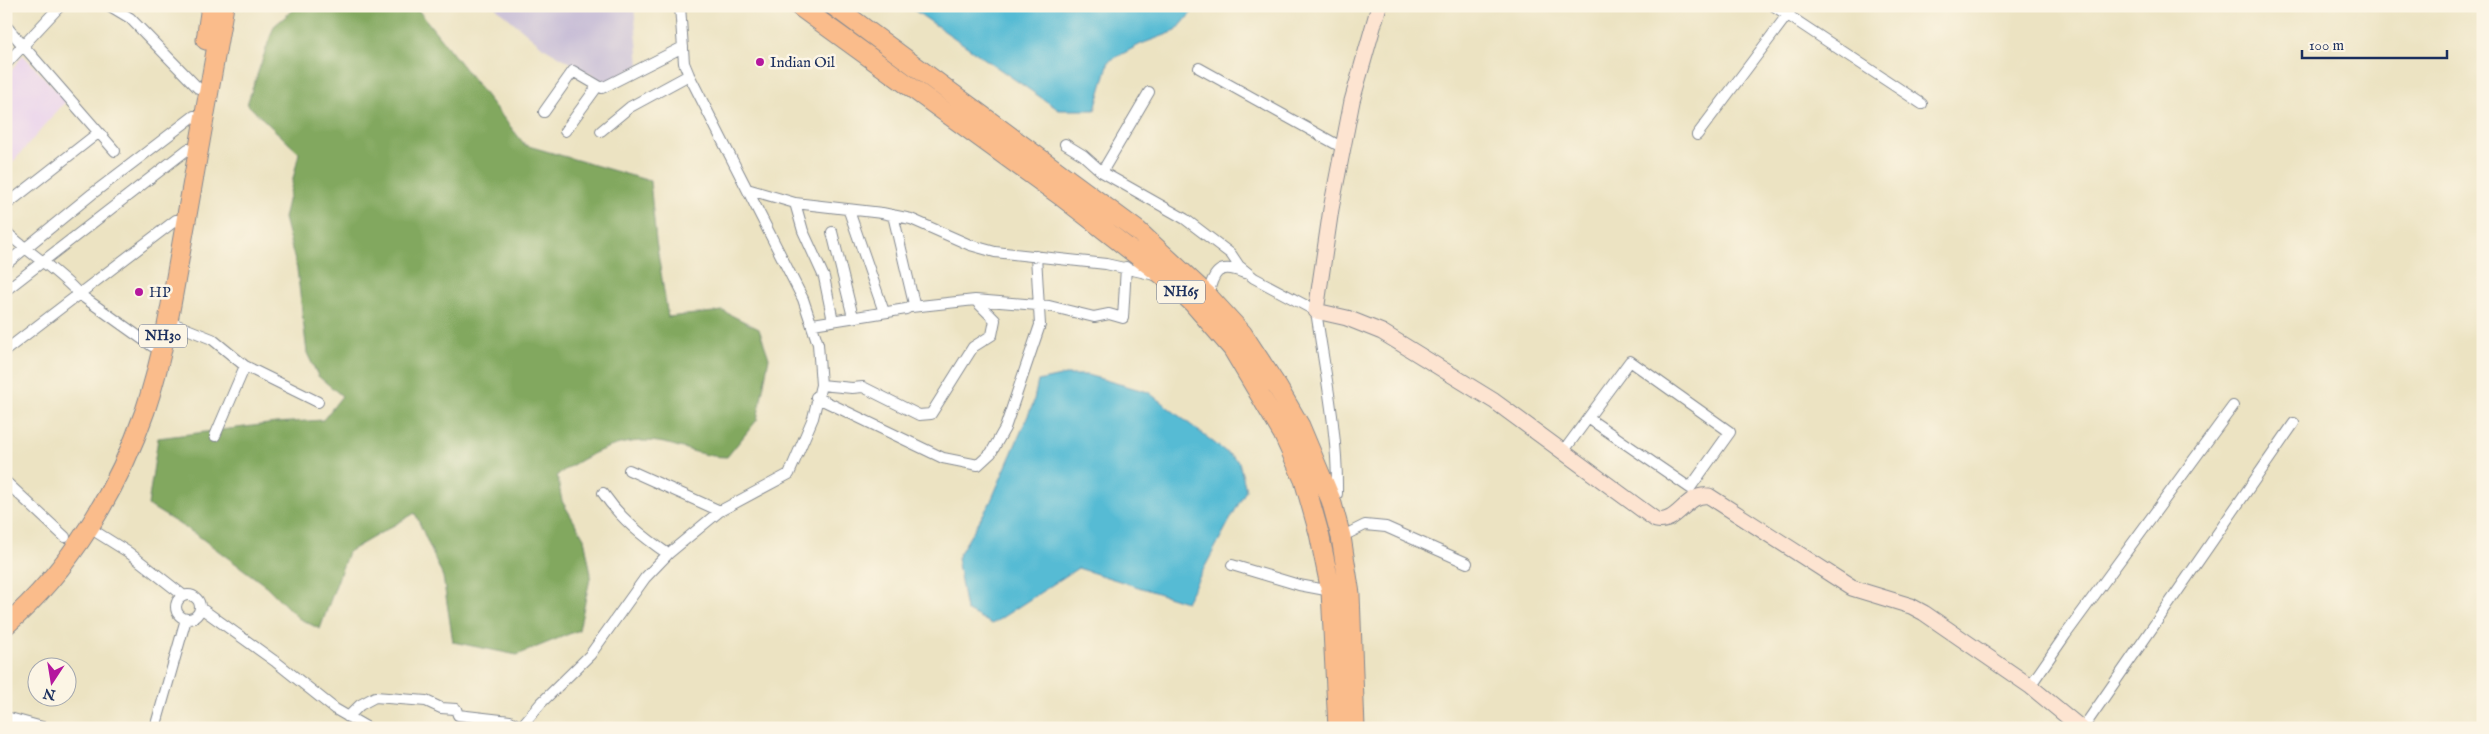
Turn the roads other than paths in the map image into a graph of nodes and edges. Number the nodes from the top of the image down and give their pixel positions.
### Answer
1 (60, 6) edge
2 (110, 6) edge
3 (680, 6) edge
4 (799, 6) edge
5 (834, 6) edge
6 (1378, 6) edge
7 (1774, 6) edge
8 (1794, 6) edge
9 (210, 8) edge
10 (1787, 15) junction
11 (6, 26) edge
12 (24, 46) junction
13 (683, 47) junction
14 (6, 64) edge
15 (1199, 68) dead end
16 (689, 75) junction
17 (597, 87) junction
18 (198, 88) junction
19 (1149, 92) dead end
20 (1922, 104) dead end
21 (544, 112) dead end
22 (194, 116) junction
23 (565, 131) dead end
24 (601, 131) dead end
25 (98, 133) junction
26 (1697, 135) dead end
27 (1065, 144) dead end
28 (1342, 148) junction
29 (188, 150) junction
30 (115, 151) dead end
31 (1102, 172) junction
32 (747, 189) junction
33 (795, 203) junction
34 (6, 205) edge
35 (849, 210) junction
36 (892, 215) junction
37 (176, 220) junction
38 (832, 232) dead end
39 (7, 233) edge
40 (25, 249) junction
41 (1036, 256) junction
42 (42, 263) junction
43 (6, 264) edge
44 (1126, 267) junction
45 (1165, 277) junction
46 (1254, 278) junction
47 (6, 290) edge
48 (79, 294) junction
49 (1208, 296) junction
50 (976, 300) junction
51 (1038, 306) junction
52 (911, 308) junction
53 (1316, 311) junction
54 (884, 312) junction
55 (853, 317) junction
56 (167, 321) junction
57 (833, 321) junction
58 (813, 324) junction
59 (152, 346) junction
60 (6, 350) edge
61 (245, 366) junction
62 (821, 384) junction
63 (143, 396) junction
64 (816, 397) junction
65 (318, 402) dead end
66 (2233, 406) dead end
67 (1588, 418) junction
68 (2294, 423) dead end
69 (215, 436) dead end
70 (1563, 452) junction
71 (629, 470) dead end
72 (6, 482) edge
73 (603, 493) dead end
74 (1331, 500) junction
75 (720, 511) junction
76 (88, 527) junction
77 (65, 537) junction
78 (1341, 537) junction
79 (668, 554) junction
80 (1467, 563) dead end
81 (1232, 565) dead end
82 (1331, 591) junction
83 (184, 596) junction
84 (6, 607) edge
85 (200, 609) junction
86 (186, 619) junction
87 (6, 625) edge
88 (2030, 686) junction
89 (6, 717) edge
90 (348, 717) junction
91 (521, 727) edge
92 (46, 728) edge
93 (155, 728) edge
94 (368, 728) edge
95 (1338, 728) edge
96 (1356, 728) edge
97 (2082, 728) edge

1 - 12 street
2 - 18 street
3 - 13 street
4 - 45 highway, NH65
5 - 49 highway, NH65
6 - 28 street
7 - 10 street
8 - 10 street
9 - 18 highway, NH30
9 - 56 highway, NH30
10 - 20 street
10 - 26 street
11 - 12 street
12 - 14 street
12 - 25 street
13 - 16 street
13 - 17 street
15 - 28 street
16 - 24 street
16 - 32 street
17 - 21 street
17 - 23 street
18 - 22 highway, NH30
19 - 31 street
22 - 29 highway, NH30
22 - 40 street
25 - 30 street
25 - 34 street
27 - 31 street
28 - 53 street
29 - 37 highway, NH30
29 - 42 street
31 - 46 street
32 - 33 street
32 - 58 street
33 - 35 street
33 - 57 street
35 - 36 street
35 - 54 street
36 - 41 street
36 - 52 street
37 - 48 street
37 - 59 highway, NH30
38 - 55 street
39 - 40 street
40 - 42 street
40 - 43 street
41 - 44 street
41 - 51 street
42 - 47 street
42 - 48 street
44 - 45 street
44 - 51 street
45 - 82 highway, NH65
46 - 49 street
46 - 53 street
48 - 59 street
48 - 60 street
49 - 74 highway, NH65
50 - 51 street
50 - 52 street
50 - 62 street
51 - 64 street
52 - 54 street
53 - 70 street
53 - 74 street
54 - 55 street
55 - 57 street
56 - 61 street
56 - 63 highway, NH30
57 - 58 street
58 - 62 street
59 - 63 highway, NH30
61 - 65 street
61 - 69 street
62 - 64 street
63 - 76 highway, NH30
63 - 77 highway, NH30
64 - 75 street
66 - 88 street
67 - 67 street
67 - 70 street
68 - 97 street
70 - 88 street
71 - 75 street
72 - 77 street
73 - 79 street
74 - 78 highway, NH65
75 - 79 street
76 - 83 street
76 - 87 highway, NH30
77 - 84 highway, NH30
78 - 80 street
78 - 96 highway, NH65
79 - 91 street
81 - 82 street
82 - 95 highway, NH65
83 - 85 street
83 - 86 street
85 - 86 street
85 - 90 street
86 - 93 street
88 - 97 street
89 - 92 street
90 - 91 street
90 - 94 street

